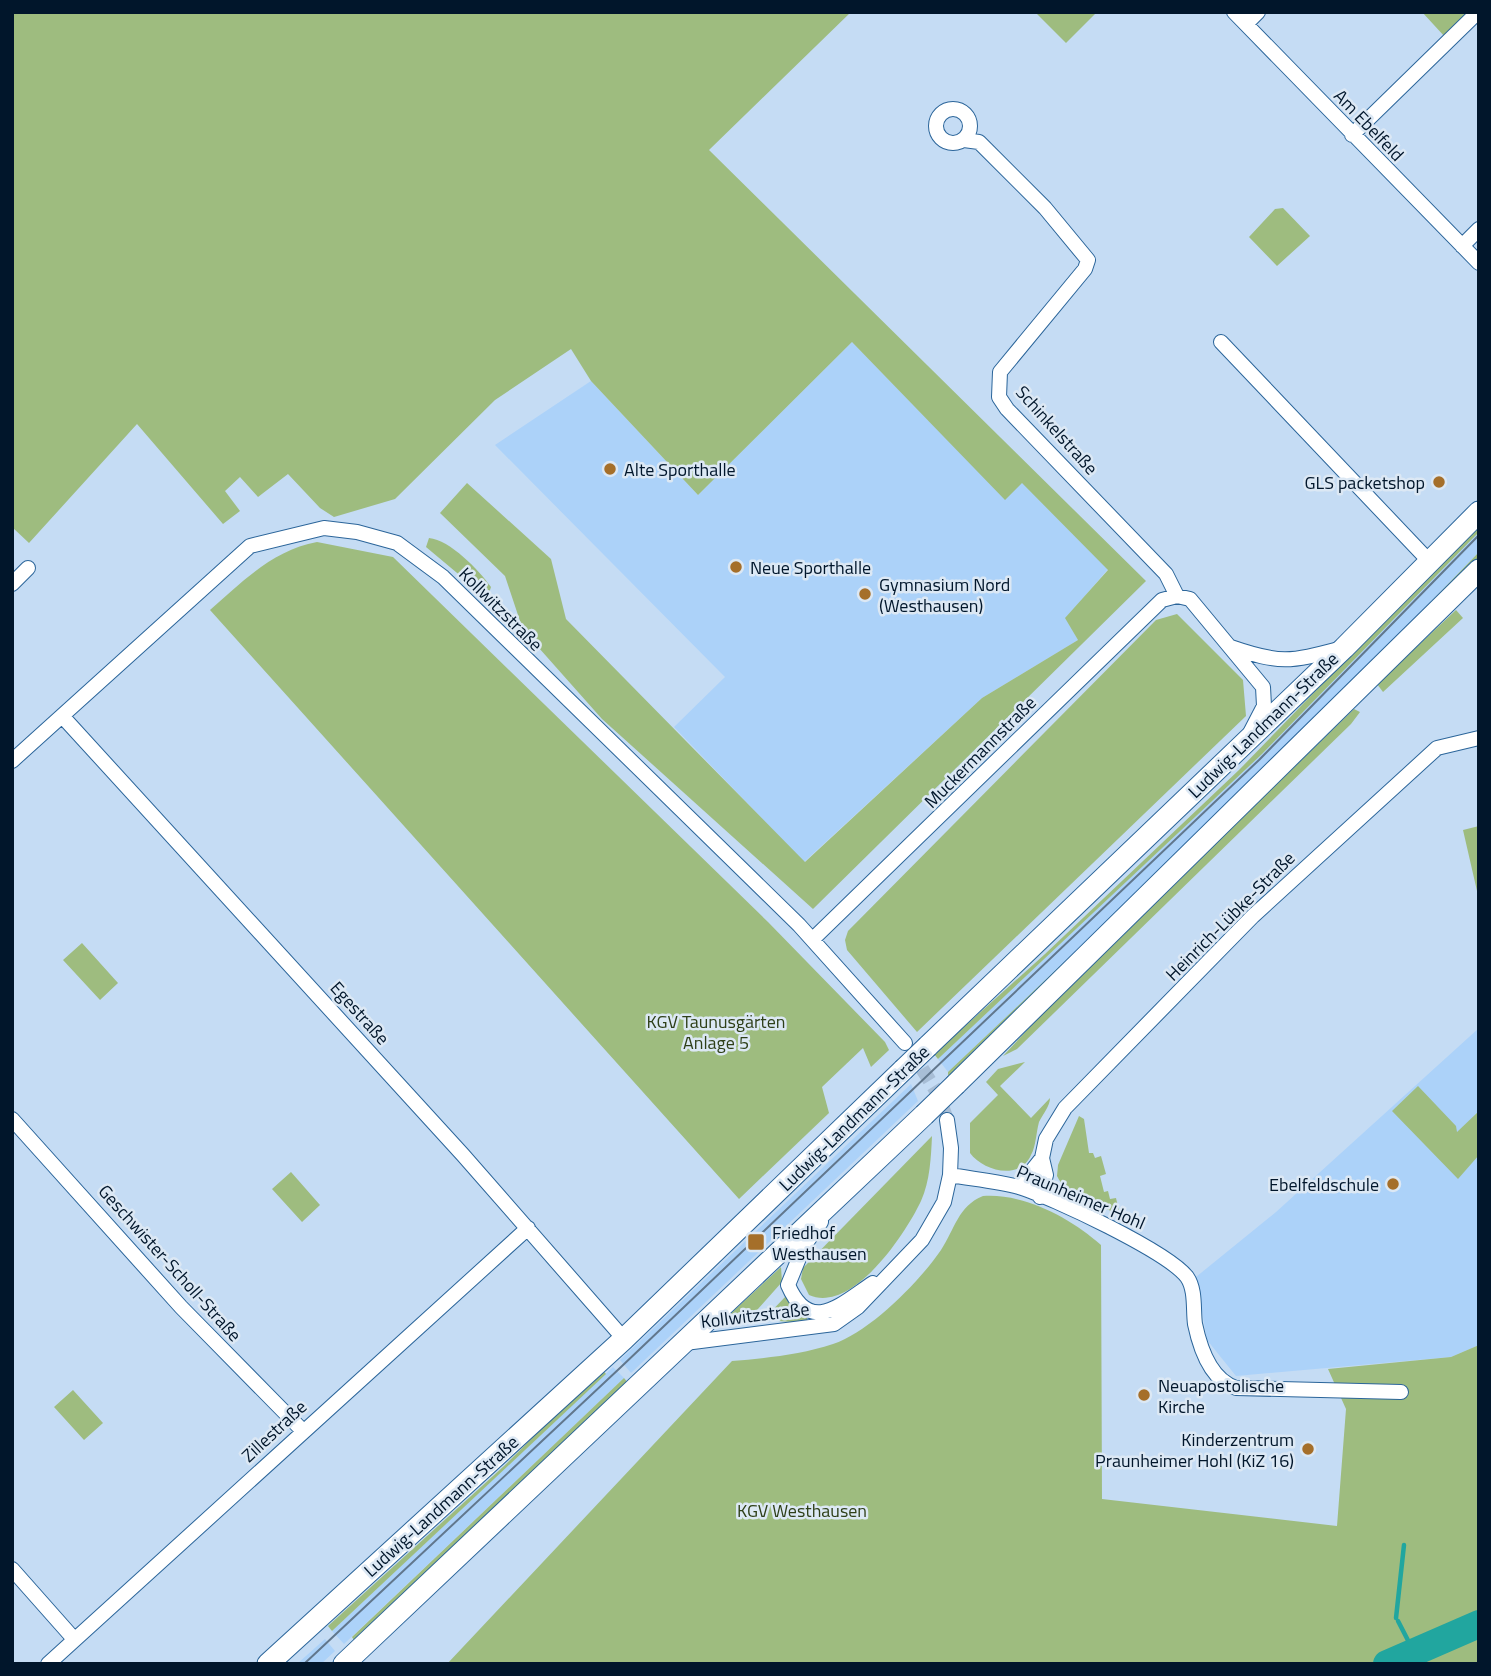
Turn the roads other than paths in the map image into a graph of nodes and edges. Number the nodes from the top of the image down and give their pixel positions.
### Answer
1 (1234, 12) edge
2 (1258, 12) edge
3 (1478, 12) edge
4 (1245, 24) junction
5 (1352, 135) junction
6 (964, 140) dead end
7 (1479, 229) edge
8 (1462, 246) junction
9 (1479, 263) edge
10 (1221, 342) dead end
11 (1479, 512) edge
12 (1429, 561) junction
13 (28, 568) dead end
14 (1479, 570) edge
15 (12, 584) edge
16 (1177, 596) junction
17 (1231, 647) junction
18 (1344, 648) junction
19 (63, 717) junction
20 (1479, 738) edge
21 (1245, 743) junction
22 (12, 761) edge
23 (813, 939) junction
24 (905, 1043) tunnel mouth
25 (12, 1119) edge
26 (947, 1120) tunnel mouth
27 (1042, 1158) junction
28 (950, 1175) junction
29 (1019, 1187) junction
30 (1040, 1196) junction
31 (834, 1203) junction
32 (528, 1228) junction
33 (894, 1269) junction
34 (624, 1339) junction
35 (684, 1343) junction
36 (1401, 1392) dead end
37 (302, 1430) junction
38 (12, 1569) edge
39 (74, 1639) junction
40 (48, 1664) edge
41 (268, 1664) edge
42 (344, 1664) edge

1 - 4 street, Am Ebelfeld
2 - 4 street
3 - 5 street
4 - 5 street, Am Ebelfeld
5 - 8 street, Am Ebelfeld
6 - 16 street, Schinkelstraße
7 - 8 street
8 - 9 street, Am Ebelfeld
10 - 12 street
11 - 12 main road, Ludwig-Landmann-Straße
12 - 18 main road, Ludwig-Landmann-Straße
13 - 15 street
14 - 31 main road, bridge
16 - 17 street, Schinkelstraße
16 - 23 street, Muckermannstraße
17 - 18 street
17 - 21 street, Schinkelstraße
18 - 21 main road, Ludwig-Landmann-Straße
19 - 22 street, Kollwitzstraße
19 - 23 street, Kollwitzstraße
19 - 32 street, Egestraße
20 - 27 street, Heinrich-Lübke-Straße
21 - 34 main road, Ludwig-Landmann-Straße, bridge
23 - 24 street, Kollwitzstraße
25 - 37 street, Geschwister-Scholl-Straße
26 - 28 street, Kollwitzstraße
27 - 29 street, Heinrich-Lübke-Straße
27 - 30 street, Heinrich-Lübke-Straße
28 - 29 street, Praunheimer Hohl
28 - 33 street, Kollwitzstraße
29 - 30 street, Praunheimer Hohl
30 - 36 street, Praunheimer Hohl
31 - 33 street, Kollwitzstraße
31 - 35 main road
32 - 34 street, Egestraße
32 - 37 street, Zillestraße
33 - 35 street, Kollwitzstraße
34 - 41 main road, Ludwig-Landmann-Straße
35 - 42 main road
37 - 39 street, Zillestraße
38 - 39 street
39 - 40 street, Zillestraße

